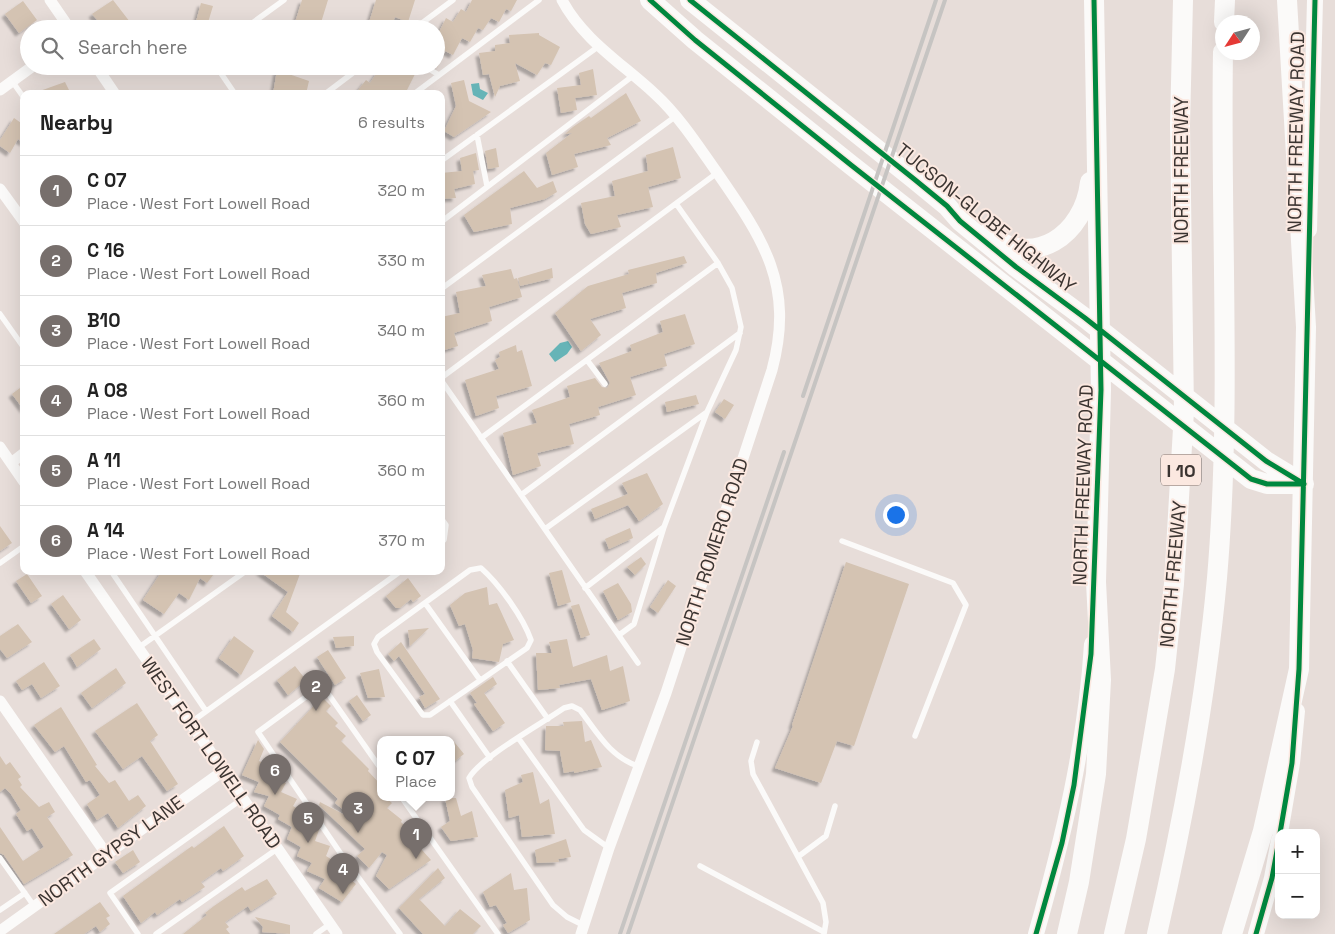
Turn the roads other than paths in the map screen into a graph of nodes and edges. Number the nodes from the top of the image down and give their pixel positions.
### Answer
1 (50, 0) edge
2 (284, 0) edge
3 (453, 0) edge
4 (539, 0) edge
5 (562, 0) edge
6 (650, 0) edge
7 (690, 0) edge
8 (1094, 0) edge
9 (1183, 0) edge
10 (1225, 0) edge
11 (1287, 0) edge
12 (1314, 0) edge
13 (1224, 15) edge
14 (64, 20) edge
15 (256, 20) edge
16 (426, 20) edge
17 (599, 45) junction
18 (1223, 60) edge
19 (445, 70) edge
20 (20, 75) edge
21 (102, 75) edge
22 (222, 75) edge
23 (350, 75) edge
24 (439, 75) edge
25 (634, 75) junction
26 (12, 81) junction
27 (0, 90) edge
28 (112, 90) edge
29 (233, 90) edge
30 (330, 90) edge
31 (419, 90) edge
32 (20, 92) edge
33 (676, 116) junction
34 (1096, 116) junction
35 (477, 135) junction
36 (445, 158) edge
37 (717, 173) junction
38 (487, 186) junction
39 (0, 188) edge
40 (677, 205) junction
41 (947, 206) junction
42 (20, 216) edge
43 (445, 219) edge
44 (718, 263) junction
45 (445, 286) edge
46 (0, 314) edge
47 (1306, 327) junction
48 (1100, 329) junction
49 (740, 333) junction
50 (20, 342) edge
51 (1100, 359) junction
52 (587, 360) junction
53 (445, 376) edge
54 (605, 384) dead end
55 (445, 385) edge
56 (706, 412) junction
57 (481, 438) junction
58 (0, 447) edge
59 (20, 456) edge
60 (11, 463) junction
61 (20, 476) edge
62 (1304, 484) junction
63 (521, 495) junction
64 (664, 527) junction
65 (545, 529) junction
66 (842, 541) dead end
67 (20, 549) edge
68 (0, 563) edge
69 (88, 575) edge
70 (113, 575) edge
71 (240, 575) edge
72 (395, 575) edge
73 (1096, 582) junction
74 (585, 588) junction
75 (424, 603) junction
76 (155, 636) junction
77 (619, 636) junction
78 (138, 648) junction
79 (508, 661) junction
80 (638, 663) dead end
81 (1300, 669) junction
82 (480, 680) junction
83 (450, 701) junction
84 (1, 705) edge
85 (206, 711) junction
86 (548, 719) junction
87 (190, 723) junction
88 (915, 736) dead end
89 (519, 739) junction
90 (757, 742) dead end
91 (490, 758) junction
92 (377, 763) edge
93 (638, 766) junction
94 (223, 771) junction
95 (242, 799) junction
96 (404, 801) edge
97 (835, 806) dead end
98 (1281, 829) edge
99 (277, 848) junction
100 (608, 848) junction
101 (107, 855) junction
102 (799, 856) junction
103 (0, 858) edge
104 (1275, 862) edge
105 (700, 866) dead end
106 (25, 893) junction
107 (34, 906) junction
108 (0, 910) edge
109 (330, 924) junction
110 (582, 930) edge
111 (0, 931) edge
112 (824, 933) edge
113 (138, 934) edge
114 (156, 934) edge
115 (316, 934) edge
116 (336, 934) edge
117 (400, 934) edge
118 (498, 934) edge
119 (1036, 934) edge
120 (1067, 934) edge
121 (1114, 934) edge
122 (1157, 934) edge
123 (1232, 934) edge
124 (1256, 934) edge

1 - 14 street
2 - 15 lane
3 - 16 lane
4 - 19 lane
5 - 17 street, NORTH ROMERO ROAD
6 - 51 highway, TUCSON-GLOBE HIGHWAY
7 - 41 highway, TUCSON-GLOBE HIGHWAY
8 - 34 highway, NORTH FREEWAY ROAD
9 - 121 highway, NORTH FREEWAY / I 10
10 - 13 highway
11 - 47 highway
12 - 47 main road, NORTH FREEWAY ROAD
17 - 25 street, NORTH ROMERO ROAD
17 - 35 lane
18 - 122 highway, I 10
20 - 26 street
21 - 28 street
22 - 29 lane
23 - 30 lane
24 - 31 lane
25 - 33 street, NORTH ROMERO ROAD
25 - 38 lane
26 - 27 street
26 - 32 lane
33 - 37 street, NORTH ROMERO ROAD
33 - 45 lane
34 - 41 highway
34 - 48 highway, NORTH FREEWAY ROAD
35 - 36 lane
35 - 38 lane
37 - 40 lane
37 - 93 street, NORTH ROMERO ROAD
38 - 43 lane
39 - 42 street
40 - 44 lane
40 - 53 lane
41 - 48 highway, TUCSON-GLOBE HIGHWAY
44 - 49 lane
44 - 52 lane
46 - 50 lane
47 - 62 highway, NORTH FREEWAY ROAD
48 - 51 highway, NORTH FREEWAY ROAD
48 - 62 highway, TUCSON-GLOBE HIGHWAY
49 - 56 lane
49 - 63 lane
51 - 62 highway, TUCSON-GLOBE HIGHWAY
51 - 73 highway, NORTH FREEWAY ROAD
52 - 54 lane
52 - 57 lane
55 - 57 lane
56 - 64 lane
56 - 65 lane
57 - 63 lane
58 - 60 street
59 - 60 street
60 - 61 street
62 - 81 highway, NORTH FREEWAY ROAD
63 - 65 lane
64 - 74 lane
64 - 77 lane
65 - 74 lane
66 - 88 lane
67 - 68 lane
69 - 78 street, WEST FORT LOWELL ROAD
70 - 76 lane
71 - 76 lane
72 - 85 lane
73 - 119 main road, NORTH FREEWAY ROAD
73 - 120 highway
74 - 77 lane
75 - 79 lane
75 - 82 lane
75 - 83 lane
76 - 78 lane
76 - 85 lane
77 - 80 lane
78 - 87 street, WEST FORT LOWELL ROAD
79 - 82 lane
79 - 86 lane
81 - 98 main road, NORTH FREEWAY ROAD
81 - 123 highway
82 - 83 lane
83 - 91 lane
84 - 101 street
85 - 87 lane
86 - 89 lane
86 - 93 lane
87 - 94 street, WEST FORT LOWELL ROAD
89 - 91 lane
89 - 100 lane
90 - 102 lane
91 - 110 lane
92 - 117 lane
93 - 100 street, NORTH ROMERO ROAD
94 - 95 street, WEST FORT LOWELL ROAD
94 - 101 street, NORTH GYPSY LANE
95 - 99 street, WEST FORT LOWELL ROAD
95 - 113 lane
96 - 118 lane
97 - 102 lane
99 - 109 street, WEST FORT LOWELL ROAD
99 - 114 lane
100 - 110 street, NORTH ROMERO ROAD
101 - 107 street, NORTH GYPSY LANE
102 - 112 lane
103 - 106 lane
104 - 124 main road
105 - 112 lane
106 - 107 lane
106 - 108 lane
107 - 111 street, NORTH GYPSY LANE
109 - 115 lane
109 - 116 street, WEST FORT LOWELL ROAD

